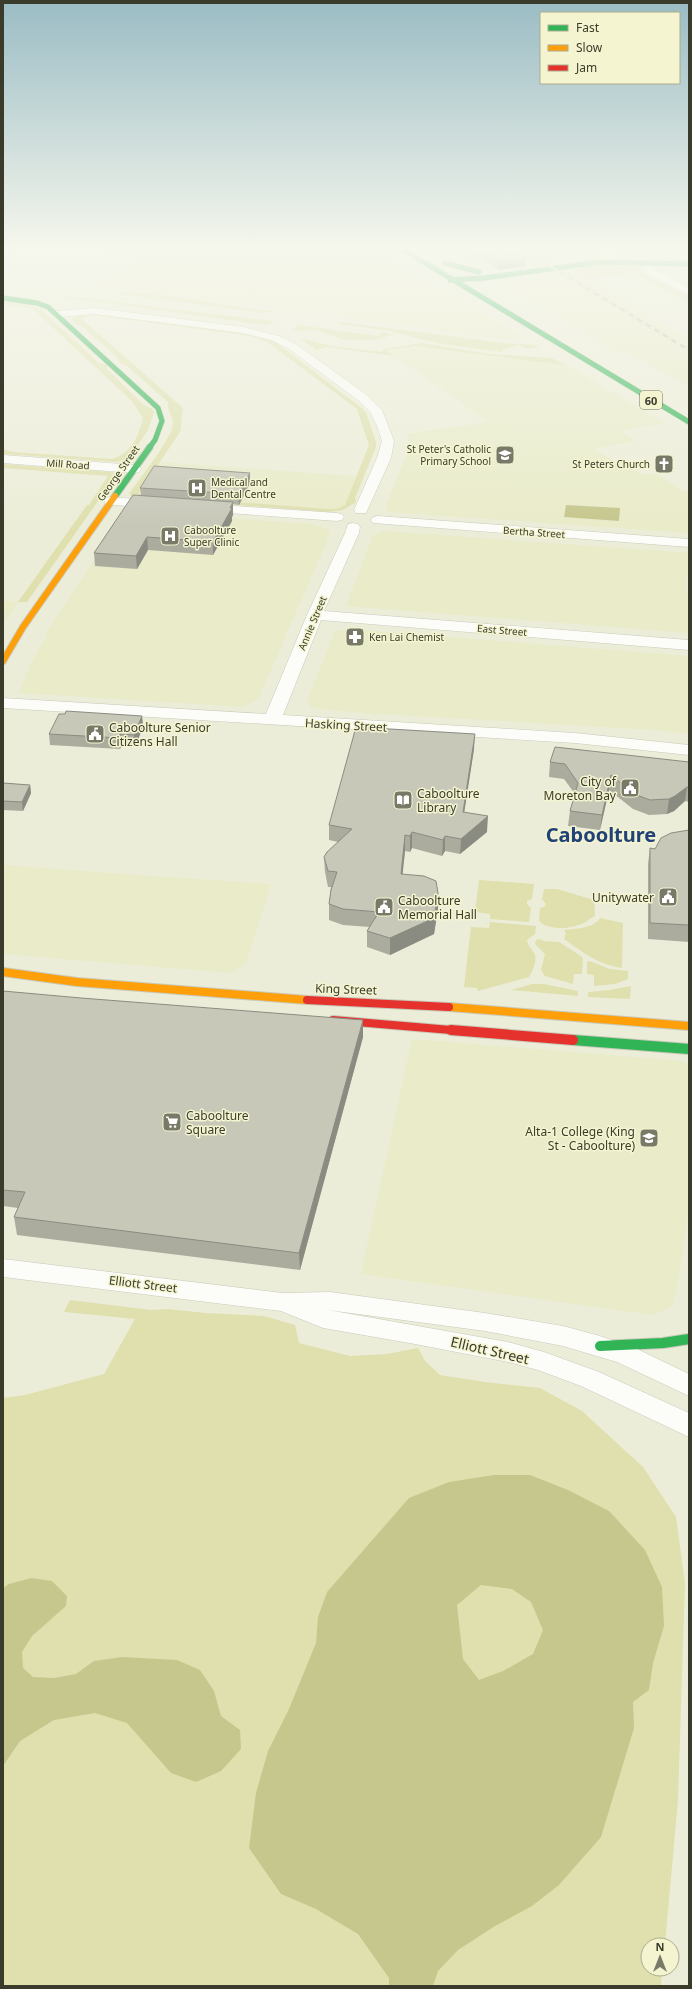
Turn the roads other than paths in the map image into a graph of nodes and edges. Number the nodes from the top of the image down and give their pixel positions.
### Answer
1 (88, 342) edge
2 (283, 342) edge
3 (554, 342) edge
4 (689, 422) edge
5 (3, 459) edge
6 (134, 469) junction
7 (111, 501) junction
8 (168, 506) edge
9 (191, 507) edge
10 (361, 510) junction
11 (337, 517) junction
12 (378, 520) junction
13 (353, 527) junction
14 (689, 543) edge
15 (315, 615) junction
16 (689, 645) edge
17 (3, 661) edge
18 (3, 703) edge
19 (272, 720) junction
20 (689, 750) edge
21 (3, 972) edge
22 (321, 1018) edge
23 (689, 1026) edge
24 (689, 1049) edge
25 (3, 1268) edge
26 (283, 1302) junction
27 (689, 1339) edge
28 (600, 1346) junction
29 (689, 1386) edge
30 (689, 1426) edge

1 - 6 main road, George Street
2 - 10 street
3 - 4 main road, 60
5 - 6 street, Mill Road
6 - 7 main road, George Street
7 - 8 street
7 - 17 main road, George Street
9 - 11 street
10 - 11 street
10 - 12 street
11 - 13 street
12 - 13 street
12 - 14 street, Bertha Street
13 - 15 street, Annie Street
15 - 16 street, East Street
15 - 19 street, Annie Street
18 - 19 street, Hasking Street
19 - 20 street, Hasking Street
21 - 23 main road, King Street
22 - 24 main road
25 - 26 street, Elliott Street
26 - 28 street, Elliott Street
26 - 30 street, Elliott Street
27 - 28 main road
28 - 29 street, Elliott Street

